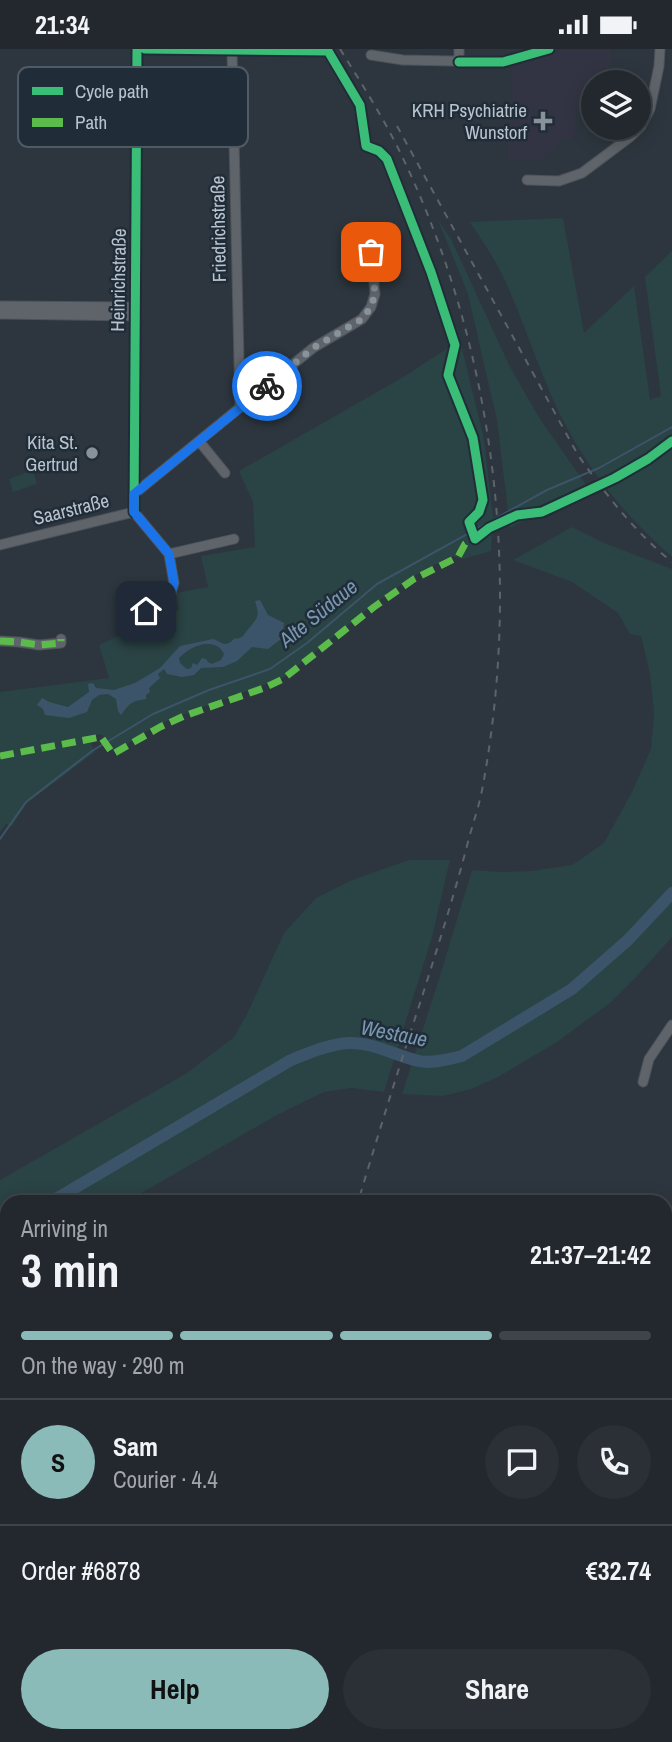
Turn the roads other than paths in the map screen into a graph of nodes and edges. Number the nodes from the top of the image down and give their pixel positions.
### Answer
1 (137, 49) edge
2 (145, 49) edge
3 (459, 49) edge
4 (548, 49) edge
5 (660, 49) edge
6 (232, 50) edge
7 (328, 51) dead end
8 (371, 55) dead end
9 (458, 62) junction
10 (137, 67) edge
11 (136, 147) edge
12 (234, 147) edge
13 (527, 180) dead end
14 (369, 230) dead end
15 (0, 306) edge
16 (135, 311) junction
17 (0, 314) edge
18 (240, 407) junction
19 (199, 441) junction
20 (225, 473) dead end
21 (134, 494) junction
22 (134, 512) junction
23 (234, 539) dead end
24 (0, 545) edge
25 (169, 554) junction
26 (131, 616) dead end
27 (61, 639) dead end
28 (0, 641) edge
29 (672, 1025) edge
30 (643, 1081) dead end

1 - 10 street, Heinrichstraße
2 - 6 street
3 - 9 street
4 - 9 street
5 - 13 street
6 - 7 street
8 - 9 street
11 - 16 street, Heinrichstraße
12 - 18 street, Friedrichstraße
14 - 18 street
15 - 16 street
16 - 17 street
16 - 21 street, Heinrichstraße
18 - 19 street
19 - 20 street
19 - 21 street
21 - 22 street, Heinrichstraße
22 - 24 street, Saarstraße
22 - 25 street, Saarstraße
23 - 25 street
25 - 26 street
27 - 28 street
29 - 30 street

